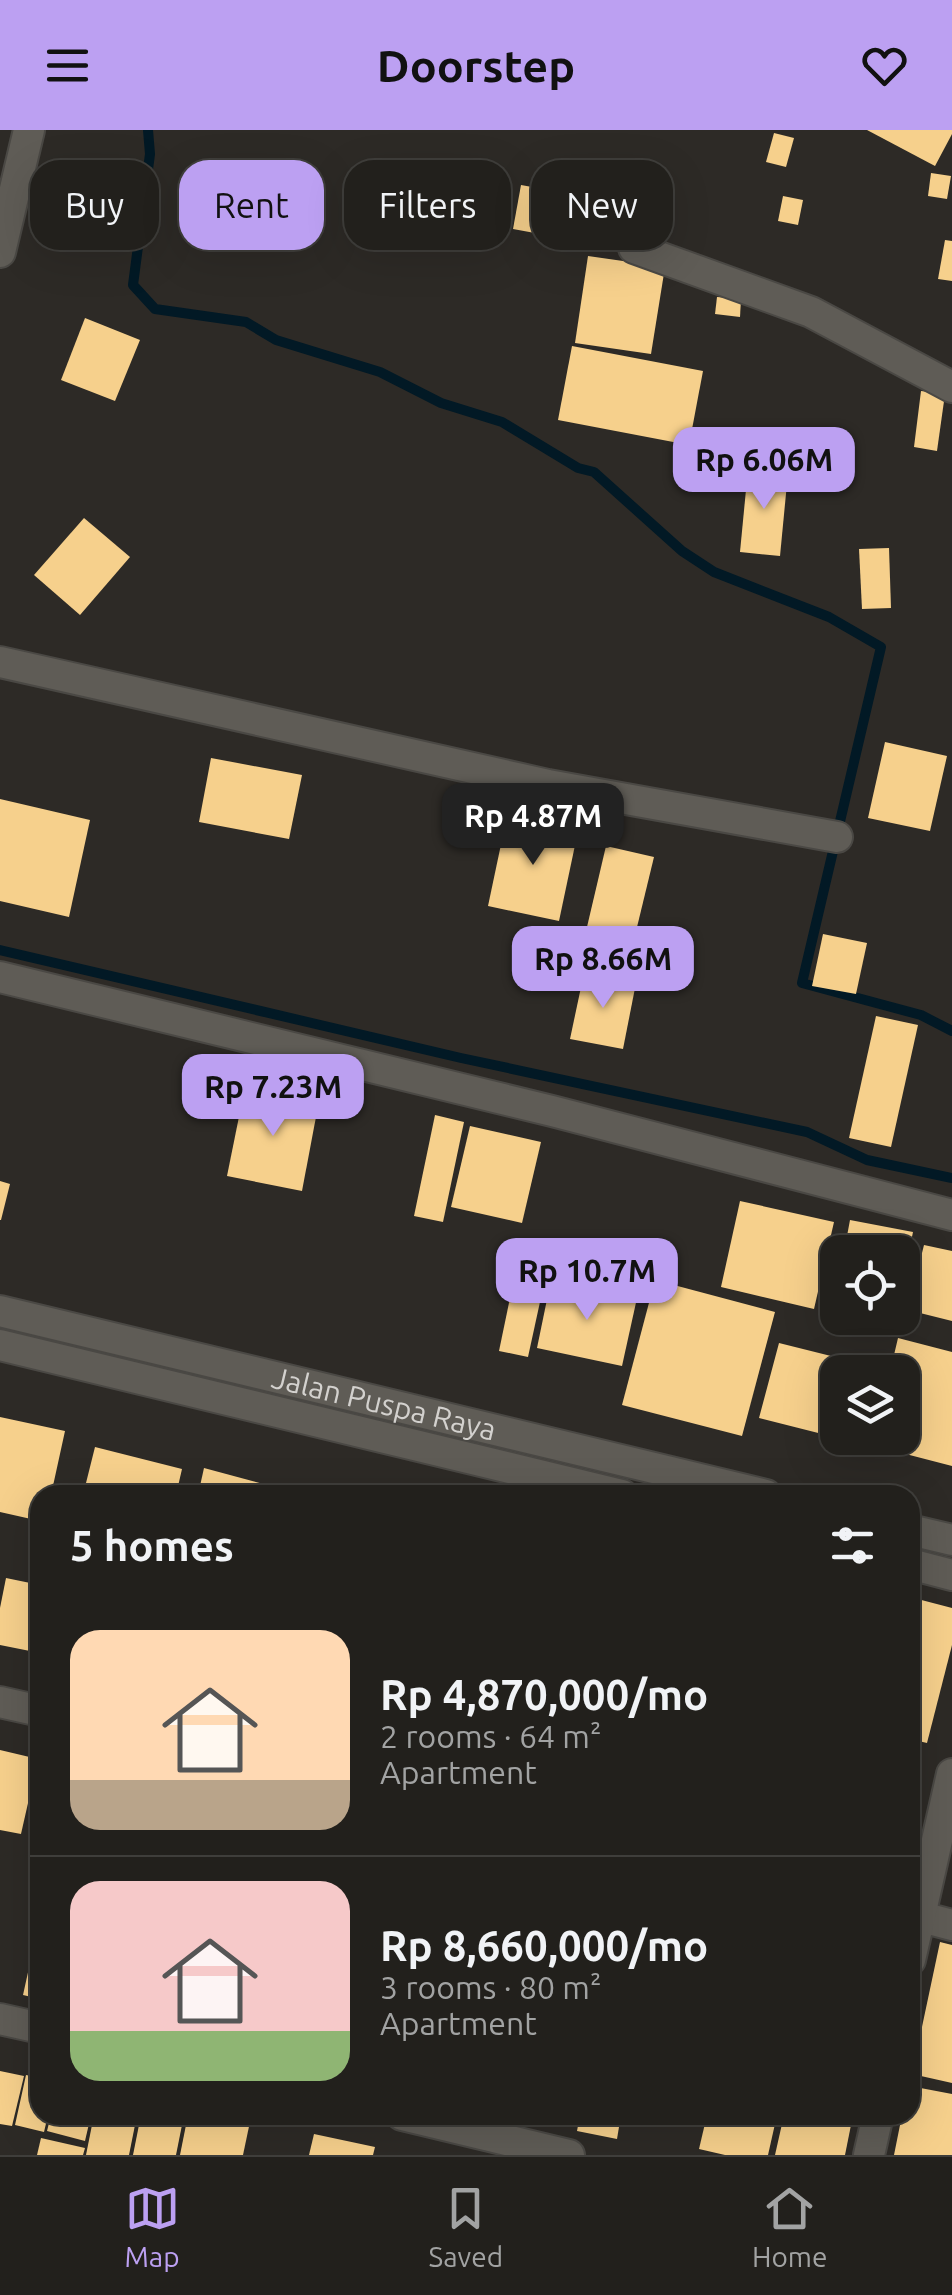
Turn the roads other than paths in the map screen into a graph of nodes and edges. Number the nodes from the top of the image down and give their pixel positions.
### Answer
1 (29, 130) edge
2 (640, 250) edge
3 (0, 252) edge
4 (952, 387) edge
5 (0, 662) edge
6 (837, 837) dead end
7 (0, 977) edge
8 (952, 1215) edge
9 (0, 1310) edge
10 (0, 1346) edge
11 (580, 1485) edge
12 (725, 1485) edge
13 (920, 1532) edge
14 (952, 1540) edge
15 (920, 1566) edge
16 (952, 1574) edge
17 (0, 1702) edge
18 (30, 1709) edge
19 (952, 1774) edge
20 (920, 1893) edge
21 (920, 1917) edge
22 (952, 1925) edge
23 (0, 2019) edge
24 (30, 2026) edge
25 (444, 2125) edge
26 (876, 2125) edge
27 (569, 2155) edge
28 (869, 2155) edge

1 - 3 street
2 - 4 street
5 - 6 street
7 - 8 street
9 - 12 street, Jalan Puspa Raya
10 - 11 street, Jalan Puspa Raya
13 - 14 street
15 - 16 street
17 - 18 street
19 - 20 street
21 - 22 street
23 - 24 street
25 - 27 street
26 - 28 street

